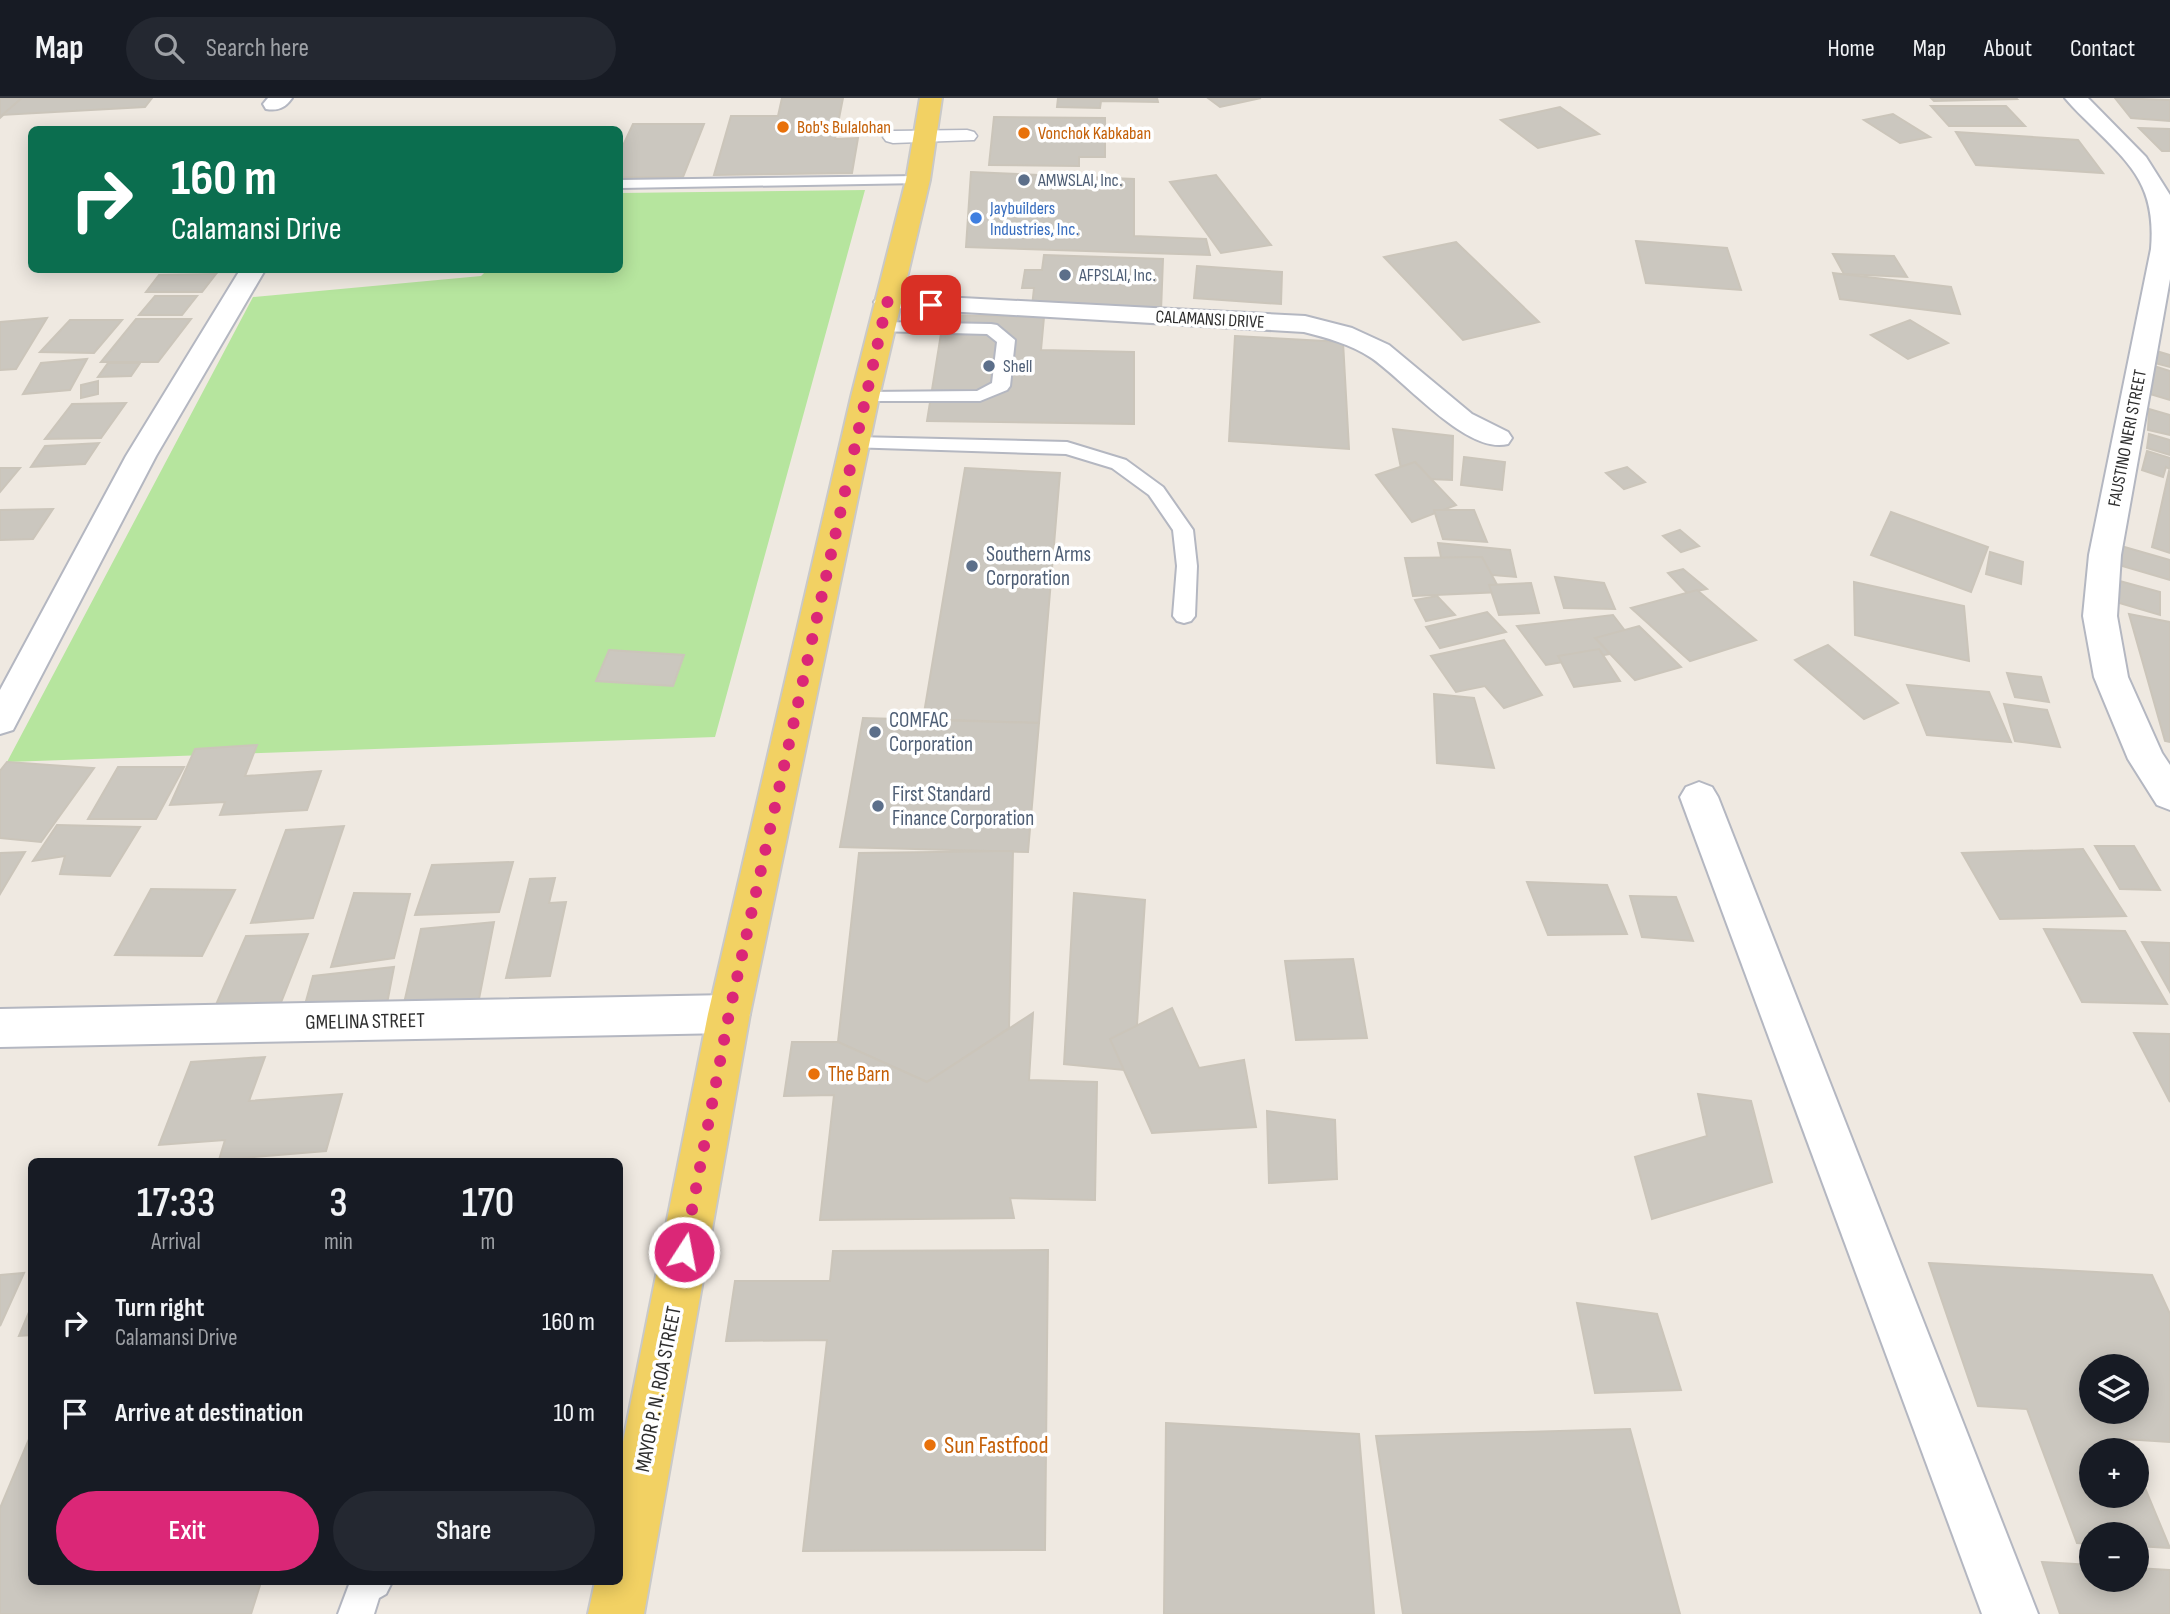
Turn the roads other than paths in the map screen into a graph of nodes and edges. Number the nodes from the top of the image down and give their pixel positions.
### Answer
1 (931, 98) edge
2 (2076, 98) edge
3 (910, 136) junction
4 (967, 136) dead end
5 (918, 180) junction
6 (623, 184) edge
7 (2166, 206) edge
8 (250, 273) edge
9 (885, 315) junction
10 (865, 397) junction
11 (1498, 438) dead end
12 (855, 443) junction
13 (1184, 616) dead end
14 (0, 720) edge
15 (2170, 796) edge
16 (1699, 797) dead end
17 (729, 1014) junction
18 (0, 1028) edge
19 (623, 1563) edge
20 (368, 1585) edge
21 (620, 1585) edge
22 (356, 1614) edge
23 (616, 1614) edge
24 (2010, 1614) edge

1 - 3 main road, MAYOR P. N. ROA STREET
2 - 7 street, FAUSTINO NERI STREET
3 - 4 street
3 - 5 main road, MAYOR P. N. ROA STREET
5 - 6 lane
5 - 9 main road, MAYOR P. N. ROA STREET
7 - 15 street, FAUSTINO NERI STREET
8 - 14 street
9 - 10 main road, MAYOR P. N. ROA STREET
9 - 10 lane
9 - 11 street, CALAMANSI DRIVE
10 - 12 main road, MAYOR P. N. ROA STREET
12 - 13 lane
12 - 17 main road, MAYOR P. N. ROA STREET
16 - 24 street
17 - 18 street, GMELINA STREET
17 - 19 main road, MAYOR P. N. ROA STREET
20 - 22 lane
21 - 23 main road, MAYOR P. N. ROA STREET

